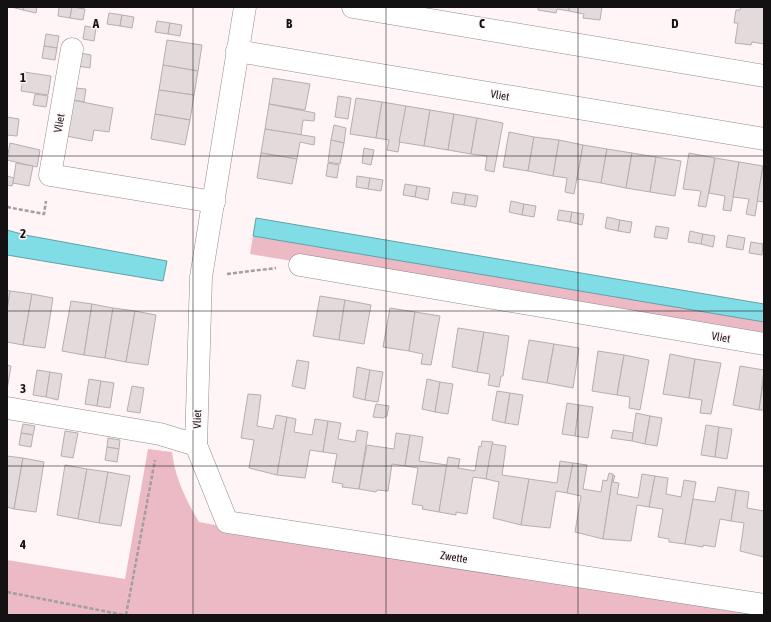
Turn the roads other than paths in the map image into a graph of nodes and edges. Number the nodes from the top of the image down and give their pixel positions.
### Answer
1 (244, 7) edge
2 (353, 7) edge
3 (72, 49) dead end
4 (237, 51) junction
5 (764, 76) edge
6 (764, 139) edge
7 (214, 202) junction
8 (300, 265) road end
9 (764, 344) edge
10 (7, 408) edge
11 (196, 445) junction
12 (764, 605) edge

1 - 4 street, Vliet
2 - 5 street
3 - 7 street, Vliet
4 - 6 street, Vliet
4 - 7 street, Vliet
7 - 11 street, Vliet
8 - 9 street, Vliet
10 - 11 street, Vliet
11 - 12 street, Zwette

